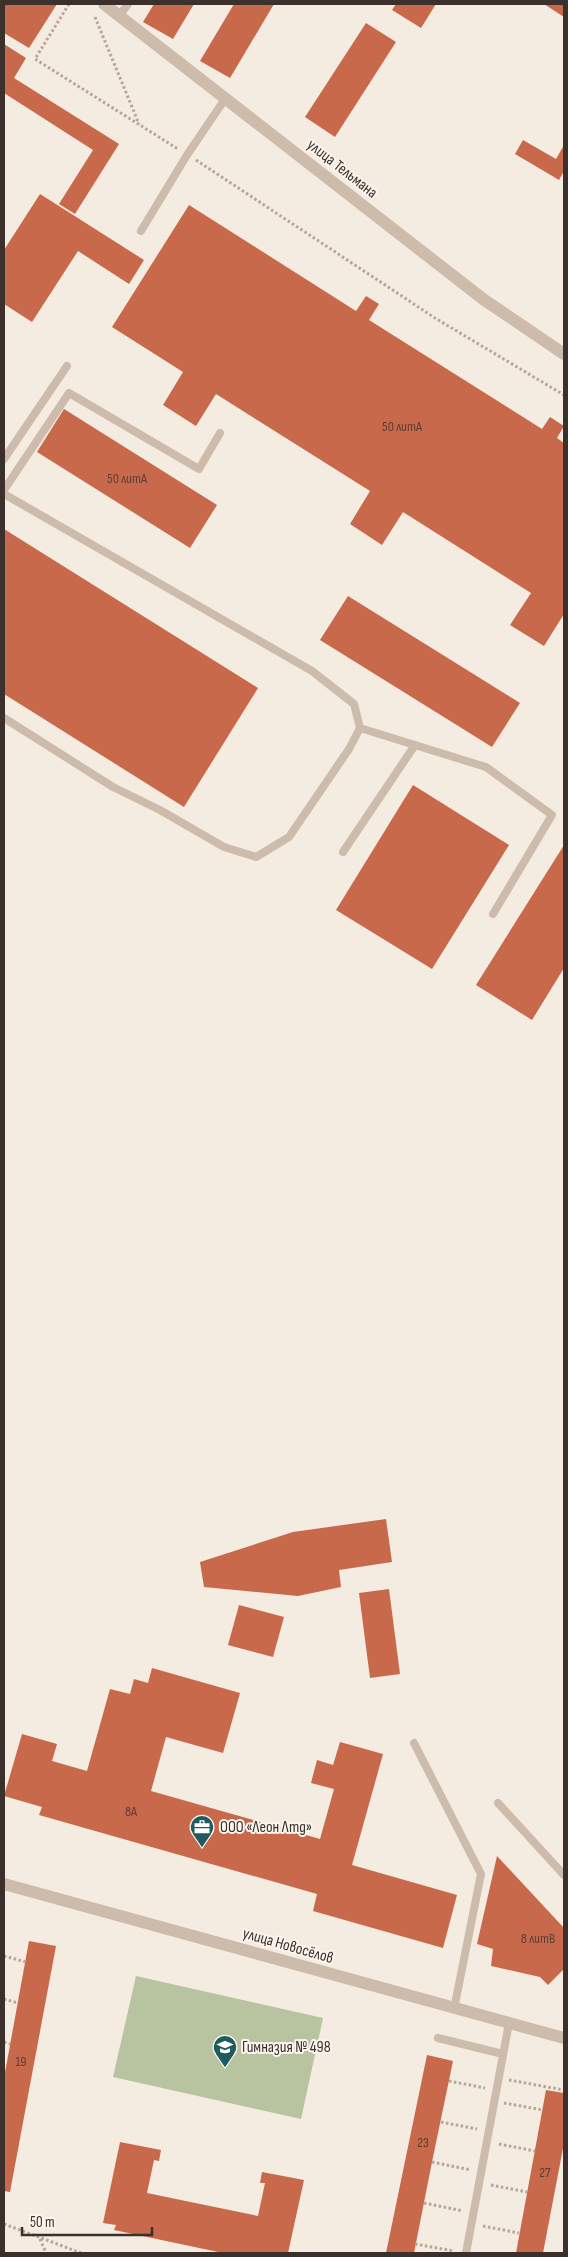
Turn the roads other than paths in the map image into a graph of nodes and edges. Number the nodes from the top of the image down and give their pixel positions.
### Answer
1 (104, 4) edge
2 (128, 4) edge
3 (119, 16) junction
4 (225, 99) junction
5 (141, 231) dead end
6 (564, 354) edge
7 (67, 366) dead end
8 (220, 433) dead end
9 (4, 459) edge
10 (4, 492) edge
11 (4, 718) edge
12 (360, 728) junction
13 (415, 745) junction
14 (343, 852) dead end
15 (493, 914) dead end
16 (414, 1743) dead end
17 (498, 1802) dead end
18 (564, 1875) edge
19 (4, 1884) edge
20 (454, 2009) junction
21 (509, 2023) junction
22 (438, 2038) dead end
23 (564, 2038) edge
24 (503, 2054) junction
25 (466, 2253) edge

1 - 3 street, улица Тельмана
2 - 3 lane
3 - 4 street, улица Тельмана
4 - 5 lane
4 - 6 street, улица Тельмана
7 - 9 lane
8 - 10 lane
10 - 12 lane
11 - 12 lane
12 - 13 lane
13 - 14 lane
13 - 15 lane
16 - 20 lane
17 - 18 lane
19 - 20 street, улица Новосёлов
20 - 21 street, улица Новосёлов
21 - 23 street, улица Новосёлов
21 - 24 lane
22 - 24 lane
24 - 25 lane

